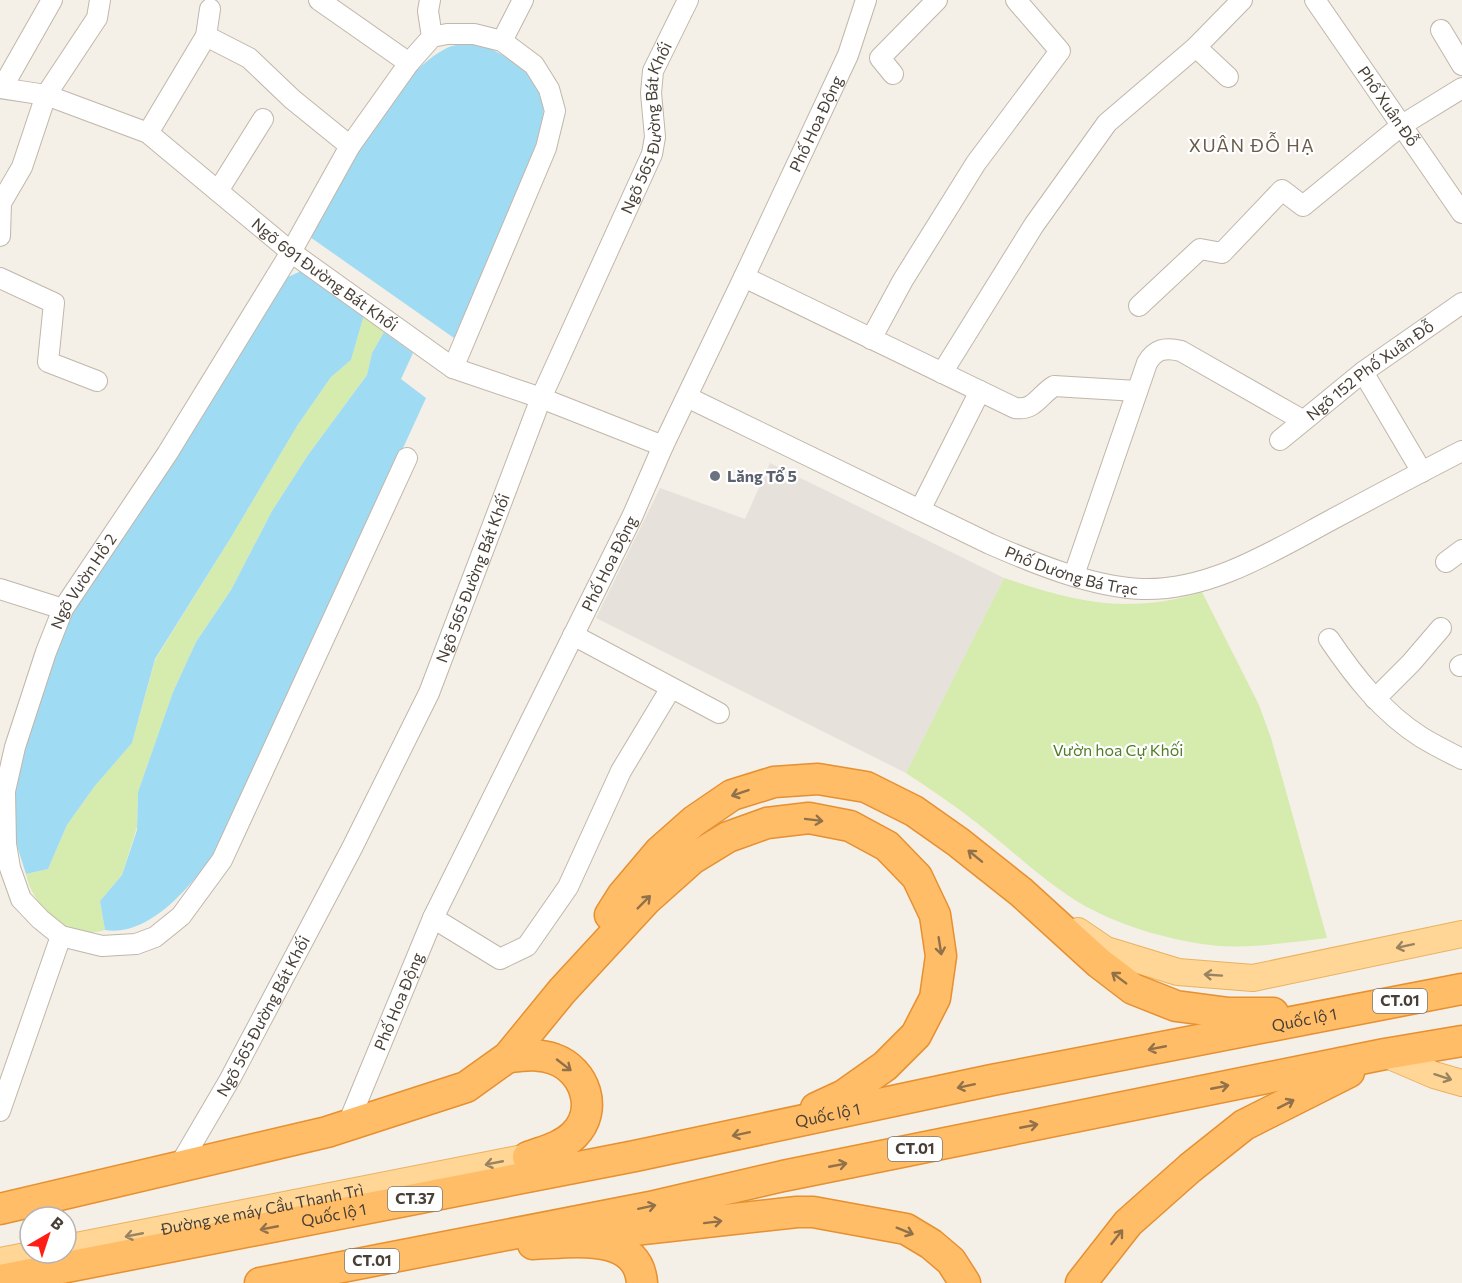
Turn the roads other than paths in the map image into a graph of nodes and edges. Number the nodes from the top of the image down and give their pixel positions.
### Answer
1 (52, 0) edge
2 (100, 0) edge
3 (319, 0) edge
4 (430, 0) edge
5 (523, 0) edge
6 (688, 0) edge
7 (866, 0) edge
8 (937, 0) edge
9 (1016, 0) edge
10 (1242, 0) edge
11 (1315, 0) edge
12 (210, 9) dead end
13 (1441, 30) dead end
14 (206, 36) junction
15 (432, 37) junction
16 (502, 41) junction
17 (1196, 47) junction
18 (409, 63) junction
19 (1462, 65) edge
20 (893, 74) dead end
21 (1228, 77) dead end
22 (1, 88) edge
23 (1462, 88) edge
24 (46, 95) junction
25 (263, 119) dead end
26 (1402, 125) junction
27 (148, 133) junction
28 (351, 146) junction
29 (1456, 189) edge
30 (218, 191) junction
31 (1, 203) edge
32 (1462, 213) edge
33 (0, 236) edge
34 (291, 252) junction
35 (744, 277) junction
36 (0, 278) edge
37 (1462, 303) edge
38 (1139, 306) dead end
39 (871, 339) junction
40 (453, 368) junction
41 (1363, 372) junction
42 (942, 373) junction
43 (97, 381) dead end
44 (980, 391) junction
45 (1137, 391) junction
46 (687, 397) junction
47 (541, 398) junction
48 (1297, 417) dead end
49 (1280, 440) dead end
50 (663, 446) junction
51 (1462, 451) edge
52 (407, 459) dead end
53 (1422, 472) junction
54 (920, 510) junction
55 (1462, 550) edge
56 (1446, 562) dead end
57 (1074, 575) junction
58 (0, 589) edge
59 (63, 609) junction
60 (1441, 628) dead end
61 (573, 635) junction
62 (1329, 639) dead end
63 (671, 688) junction
64 (1375, 699) junction
65 (719, 714) dead end
66 (1462, 759) edge
67 (1021, 892) junction
68 (9, 894) edge
69 (433, 918) junction
70 (1462, 934) edge
71 (61, 936) junction
72 (1462, 988) edge
73 (562, 991) junction
74 (1338, 1013) junction
75 (1462, 1041) edge
76 (1385, 1054) junction
77 (508, 1057) junction
78 (1462, 1083) edge
79 (0, 1111) edge
80 (347, 1126) junction
81 (779, 1126) junction
82 (197, 1137) junction
83 (528, 1156) junction
84 (635, 1156) junction
85 (221, 1158) junction
86 (179, 1166) junction
87 (0, 1209) edge
88 (193, 1233) junction
89 (78, 1247) edge
90 (446, 1247) junction
91 (18, 1257) edge
92 (0, 1261) edge
93 (289, 1279) edge
94 (0, 1280) edge
95 (260, 1283) edge
96 (642, 1283) edge
97 (965, 1283) edge
98 (1081, 1283) edge

1 - 22 street
2 - 24 street
3 - 18 street
4 - 15 street
5 - 16 street
6 - 47 street, Ngõ 565 Đường Bát Khối
7 - 35 street, Phố Hoa Động
8 - 20 street
9 - 39 street
10 - 17 street
11 - 26 street, Phố Xuân Đỗ
12 - 14 street
13 - 19 street
14 - 27 street
14 - 28 street
15 - 16 street
15 - 18 street, Ngõ Vườn Hồ 2
16 - 40 street
17 - 21 street
17 - 42 street
18 - 28 street, Ngõ Vườn Hồ 2
22 - 24 street, Ngõ 691 Đường Bát Khối
23 - 26 street
24 - 27 street, Ngõ 691 Đường Bát Khối
24 - 31 street
25 - 30 street
26 - 29 street, Phố Xuân Đỗ
26 - 38 street
27 - 30 street, Ngõ 691 Đường Bát Khối
28 - 34 street, Ngõ Vườn Hồ 2
29 - 32 street, Phố Xuân Đỗ
30 - 34 street, Ngõ 691 Đường Bát Khối
31 - 33 street
34 - 40 street, Ngõ 691 Đường Bát Khối
34 - 59 street, Ngõ Vườn Hồ 2
35 - 39 street
35 - 46 street, Phố Hoa Động
36 - 43 street
37 - 41 street, Ngõ 152 Phố Xuân Đỗ
39 - 42 street
40 - 47 street, Ngõ 691 Đường Bát Khối
41 - 49 street, Ngõ 152 Phố Xuân Đỗ
41 - 53 street
42 - 44 street
44 - 45 street
44 - 54 street
45 - 48 street
45 - 57 street
46 - 50 street, Phố Hoa Động
46 - 54 street, Phố Dương Bá Trạc
47 - 50 street, Ngõ 691 Đường Bát Khối
47 - 82 street, Ngõ 565 Đường Bát Khối
50 - 61 street, Phố Hoa Động
51 - 53 street, Phố Dương Bá Trạc
52 - 71 street, Ngõ Vườn Hồ 2
53 - 57 street, Phố Dương Bá Trạc
54 - 57 street, Phố Dương Bá Trạc
55 - 56 street
58 - 59 street
59 - 68 street, Ngõ Vườn Hồ 2
60 - 64 street
61 - 63 street
61 - 69 street, Phố Hoa Động
62 - 64 street
63 - 65 street
63 - 69 street
64 - 66 street
70 -> 67 main road
67 -> 73 highway
74 -> 67 highway
68 - 71 street, Ngõ Vườn Hồ 2
69 - 80 street, Phố Hoa Động
71 - 79 street
72 - 74 highway, Quốc lộ 1 / CT.01
73 - 77 highway
73 -> 81 highway
74 -> 81 highway, Quốc lộ 1 / CT.01
75 - 76 highway, CT.01
76 -> 78 main road
90 -> 76 highway, CT.01
98 -> 76 highway
77 - 80 highway
77 -> 83 highway
80 - 85 highway
81 -> 84 highway, Quốc lộ 1 / CT.01
82 - 85 street
82 - 86 street, Ngõ 565 Đường Bát Khối
83 - 84 main road, Đường xe máy Cầu Thanh Trì
83 -> 88 main road, Đường xe máy Cầu Thanh Trì
84 -> 88 highway, Quốc lộ 1 / CT.37
85 - 86 highway
86 - 87 highway
88 -> 89 main road, Đường xe máy Cầu Thanh Trì
88 - 94 highway, CT.37
90 - 93 highway, CT.01
90 - 96 highway
90 -> 97 highway
91 - 92 main road
93 - 95 highway

